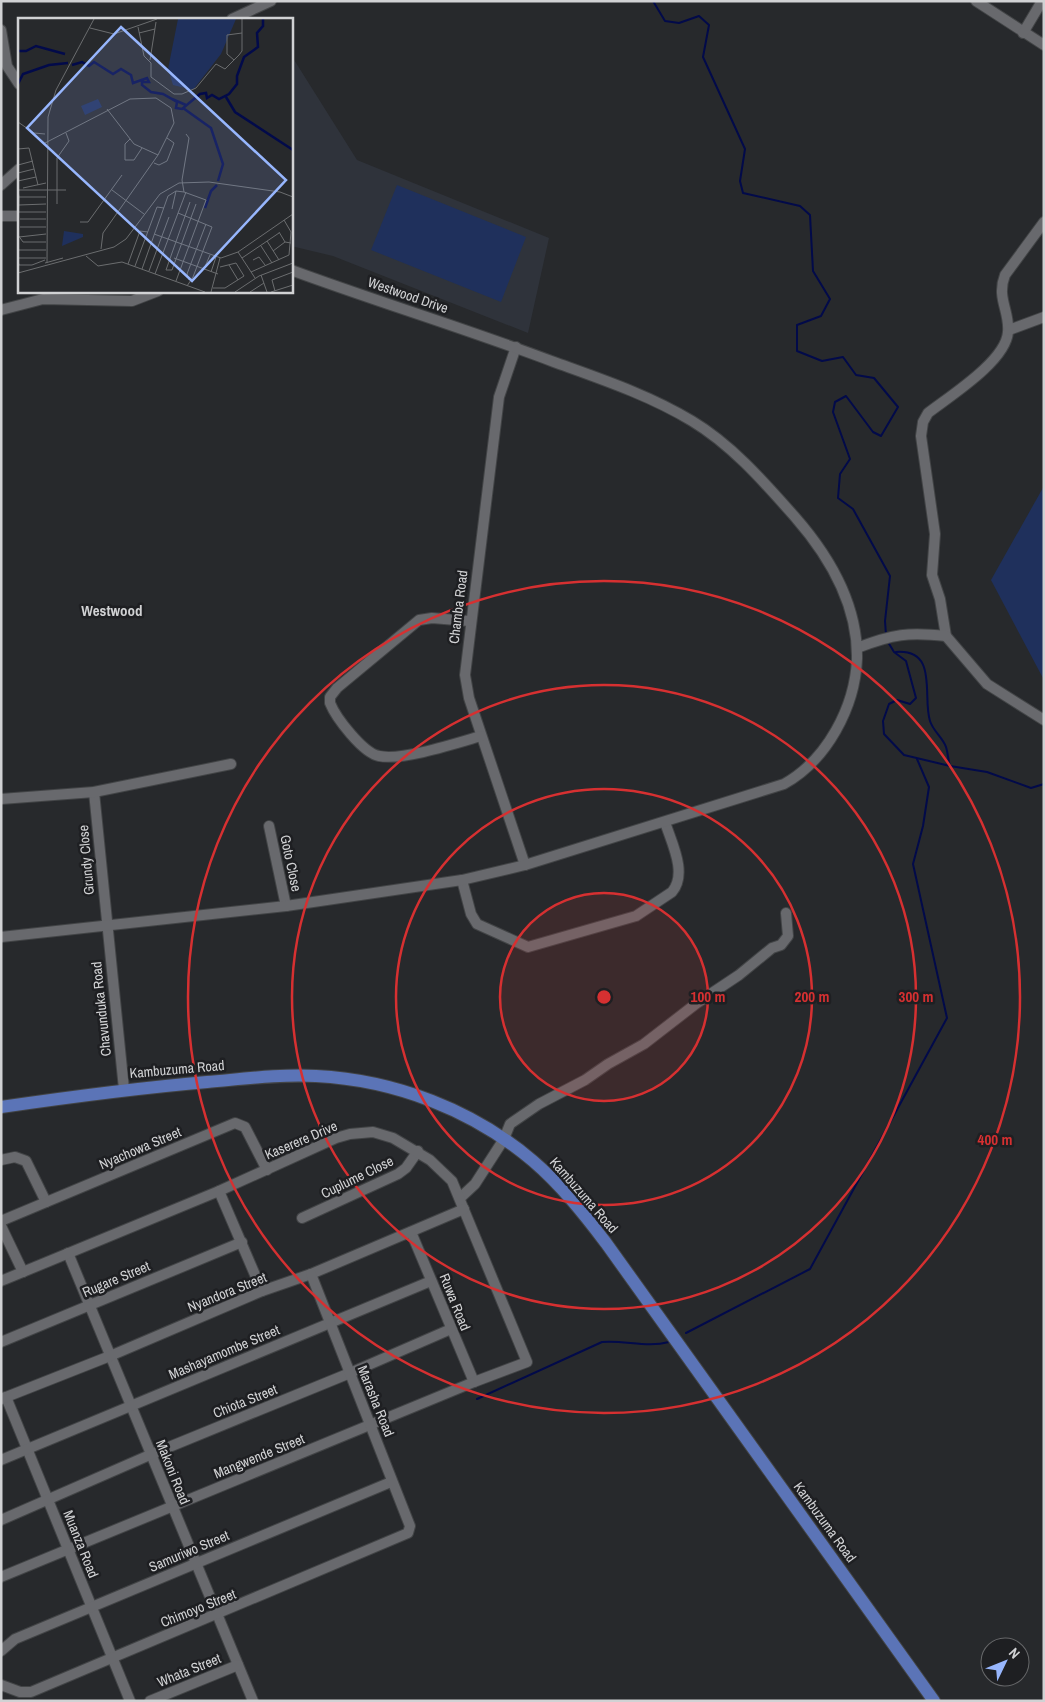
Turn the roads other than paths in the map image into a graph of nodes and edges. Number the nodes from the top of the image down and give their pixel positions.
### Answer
1 (271, 1) edge
2 (976, 1) edge
3 (1042, 1) edge
4 (234, 18) edge
5 (1, 30) edge
6 (1023, 33) junction
7 (1044, 45) edge
8 (18, 82) edge
9 (16, 176) edge
10 (1, 185) edge
11 (1, 216) edge
12 (18, 216) edge
13 (1044, 222) edge
14 (292, 270) edge
15 (156, 292) edge
16 (1, 310) edge
17 (1044, 317) edge
18 (1008, 330) junction
19 (516, 348) junction
20 (470, 621) junction
21 (946, 636) junction
22 (857, 648) junction
23 (1044, 720) edge
24 (481, 736) junction
25 (230, 764) dead end
26 (94, 792) junction
27 (1, 799) edge
28 (665, 822) junction
29 (269, 826) dead end
30 (525, 865) junction
31 (462, 880) junction
32 (286, 906) junction
33 (786, 914) dead end
34 (106, 926) junction
35 (1, 937) edge
36 (124, 1089) junction
37 (1, 1107) edge
38 (504, 1139) junction
39 (418, 1152) junction
40 (1, 1160) edge
41 (267, 1170) junction
42 (219, 1191) junction
43 (460, 1198) junction
44 (46, 1202) junction
45 (464, 1209) junction
46 (302, 1218) dead end
47 (1, 1221) edge
48 (1, 1226) edge
49 (411, 1232) junction
50 (242, 1242) junction
51 (68, 1253) junction
52 (23, 1272) junction
53 (311, 1274) junction
54 (1, 1281) edge
55 (431, 1281) junction
56 (262, 1291) junction
57 (89, 1305) junction
58 (329, 1322) junction
59 (451, 1330) junction
60 (1, 1342) edge
61 (110, 1356) junction
62 (528, 1362) joint
63 (350, 1374) junction
64 (474, 1382) junction
65 (4, 1398) edge
66 (131, 1406) junction
67 (372, 1426) junction
68 (28, 1449) junction
69 (152, 1454) junction
70 (1, 1460) edge
71 (391, 1482) junction
72 (49, 1500) junction
73 (173, 1506) junction
74 (1, 1520) edge
75 (404, 1536) joint
76 (68, 1550) junction
77 (197, 1563) junction
78 (1, 1577) edge
79 (92, 1607) junction
80 (218, 1614) junction
81 (1, 1651) edge
82 (112, 1658) junction
83 (238, 1665) junction
84 (1, 1685) edge
85 (130, 1701) edge
86 (150, 1701) edge
87 (253, 1701) edge
88 (934, 1701) edge

1 - 4 street
2 - 6 street
3 - 6 street
5 - 8 street
6 - 7 street
9 - 10 street
11 - 12 street
13 - 18 street
14 - 19 street, Westwood Drive
15 - 16 street
17 - 18 street
18 - 21 street
19 - 20 street, Chamba Road
19 - 22 street, Westwood Drive
20 - 24 street, Chamba Road
20 - 24 street
21 - 22 street
21 - 23 street
22 - 28 street, Westwood Drive
24 - 30 street, Chamba Road
25 - 26 street
26 - 27 street
26 - 34 street, Grundy Close
28 - 30 street, Westwood Drive
28 - 31 street
29 - 32 street, Goto Close
30 - 31 street, Westwood Drive
31 - 32 street, Westwood Drive
32 - 34 street, Westwood Drive
33 - 38 street
34 - 35 street, Westwood Drive
34 - 36 street, Chavunduka Road
36 - 37 main road, Kambuzuma Road
36 - 38 main road, Kambuzuma Road
38 - 43 street
38 - 88 main road, Kambuzuma Road
39 - 41 street, Kaserere Drive
39 - 43 street, Kaserere Drive
39 - 46 street, Cuplume Close
40 - 44 street
41 - 42 street, Kaserere Drive
41 - 44 street, Nyachowa Street
42 - 50 street
42 - 51 street, Kaserere Drive
43 - 45 street, Kaserere Drive
44 - 47 street, Nyachowa Street
45 - 49 street, Nyandora Street
45 - 62 street, Kaserere Drive
48 - 52 street
49 - 53 street, Nyandora Street
49 - 55 street, Ruwa Road
50 - 56 street
50 - 57 street, Rugare Street
51 - 52 street, Kaserere Drive
51 - 57 street, Makoni Road
52 - 54 street, Kaserere Drive
53 - 56 street, Nyandora Street
53 - 58 street, Marasha Road
55 - 58 street, Mashayamombe Street
55 - 59 street, Ruwa Road
56 - 61 street, Nyandora Street
57 - 60 street, Rugare Street
57 - 61 street, Makoni Road
58 - 63 street, Marasha Road
58 - 66 street, Mashayamombe Street
59 - 63 street, Chiota Street
59 - 64 street, Ruwa Road
61 - 65 street, Nyandora Street
61 - 66 street, Makoni Road
62 - 64 street, Mangwende Street
63 - 67 street, Marasha Road
63 - 69 street, Chiota Street
64 - 67 street, Mangwende Street
65 - 68 street, Muanza Road
66 - 68 street, Mashayamombe Street
66 - 69 street, Makoni Road
67 - 71 street, Marasha Road
67 - 73 street, Mangwende Street
68 - 70 street, Mashayamombe Street
68 - 72 street, Muanza Road
69 - 72 street, Chiota Street
69 - 73 street, Makoni Road
71 - 75 street, Marasha Road
71 - 77 street, Samuriwo Street
72 - 74 street, Chiota Street
72 - 76 street, Muanza Road
73 - 76 street, Mangwende Street
73 - 77 street, Makoni Road
75 - 80 street, Chimoyo Street
76 - 78 street, Mangwende Street
76 - 79 street, Muanza Road
77 - 79 street, Samuriwo Street
77 - 80 street, Makoni Road
79 - 81 street, Samuriwo Street
79 - 82 street, Muanza Road
80 - 82 street, Chimoyo Street
80 - 83 street, Makoni Road
82 - 84 street, Chimoyo Street
82 - 85 street, Muanza Road
83 - 86 street, Whata Street
83 - 87 street, Makoni Road

